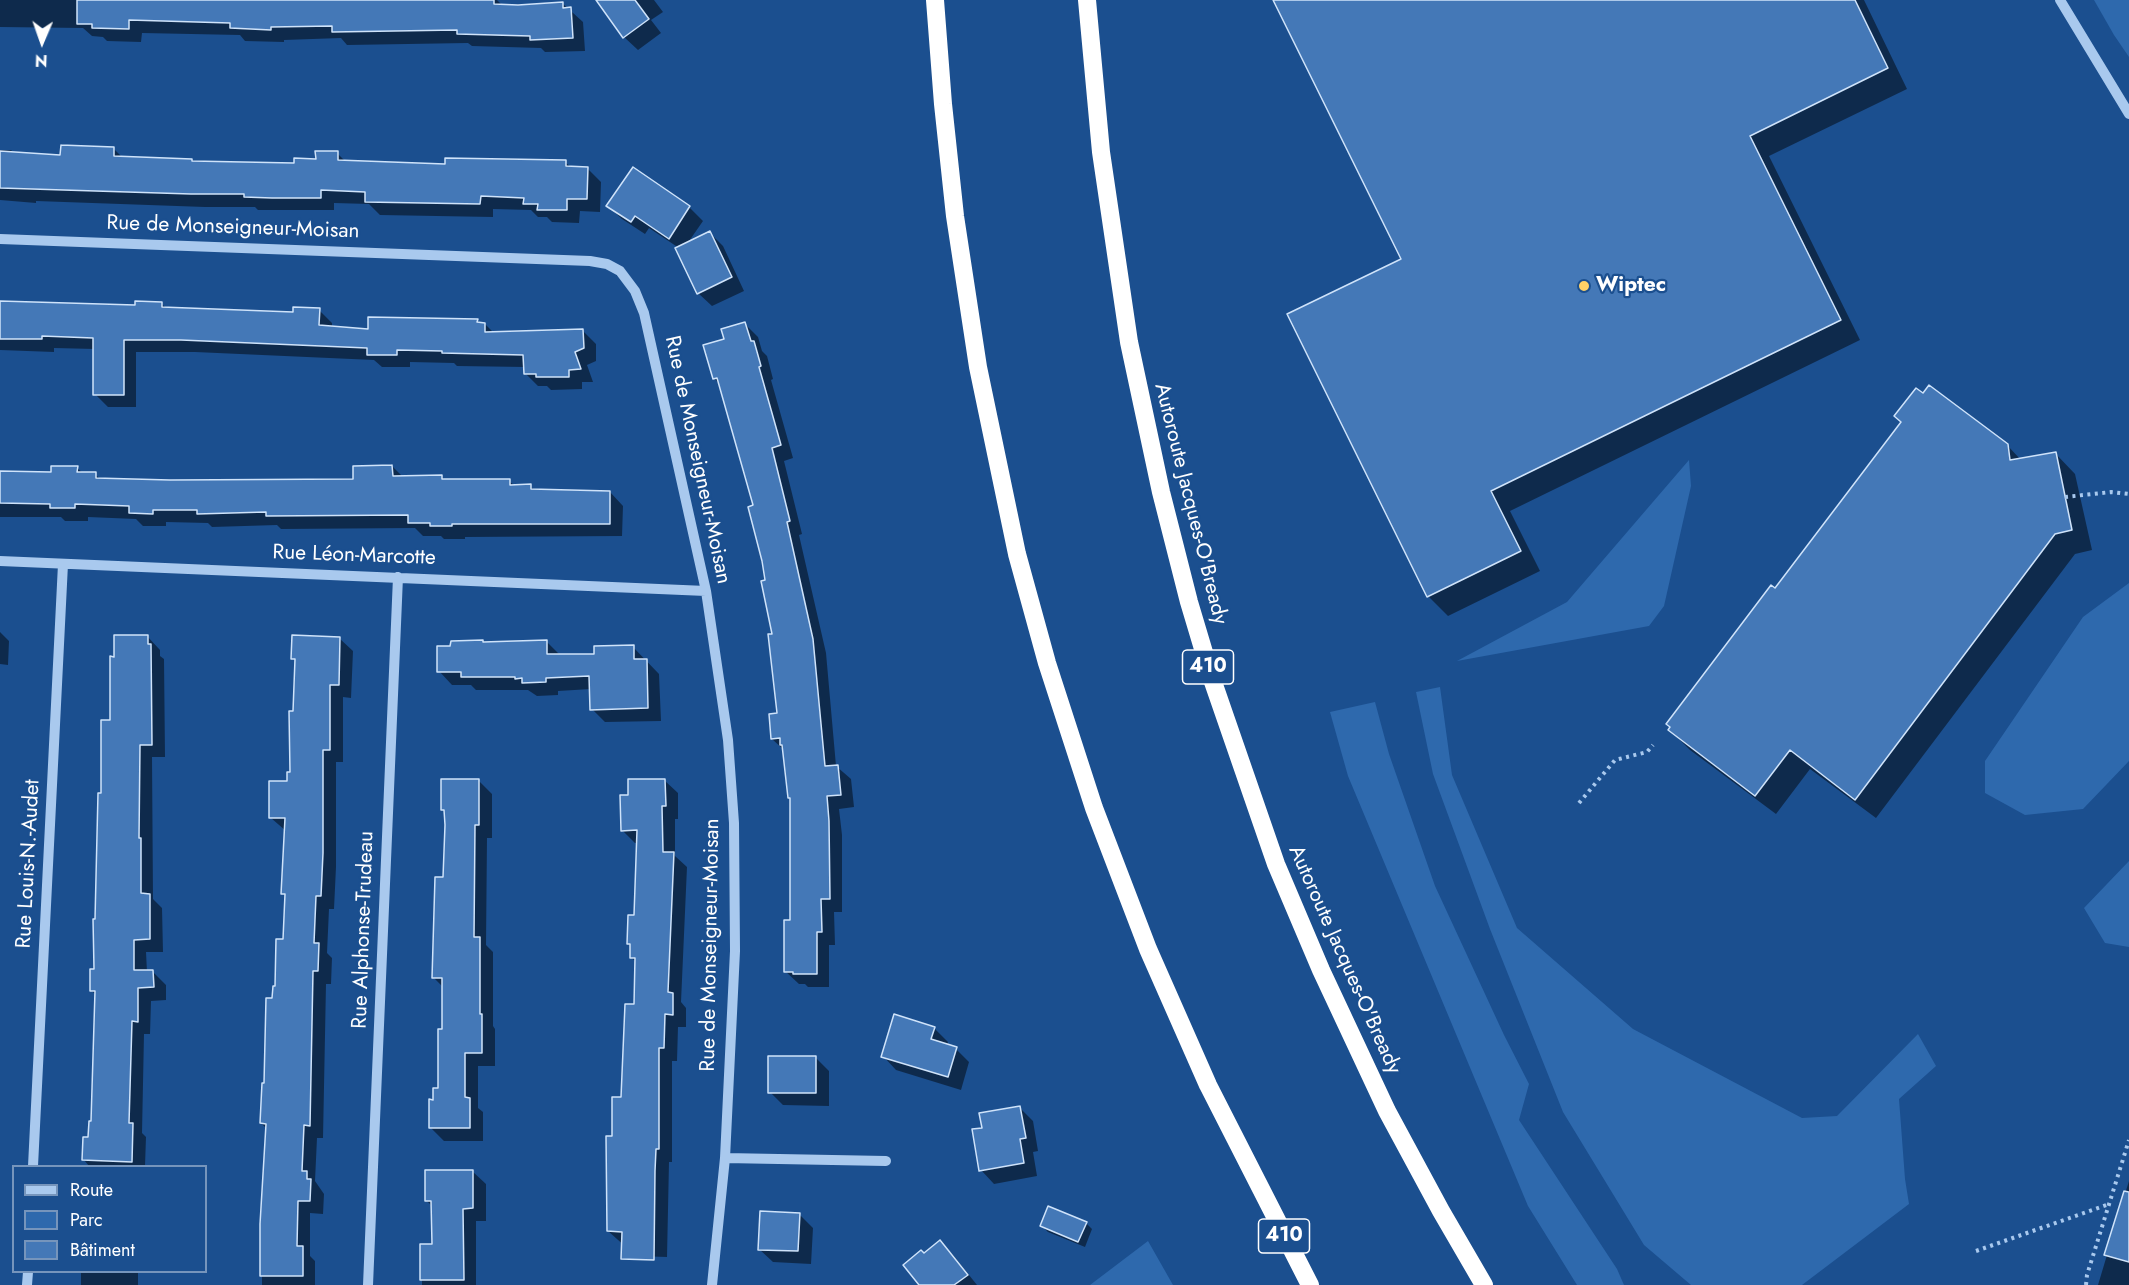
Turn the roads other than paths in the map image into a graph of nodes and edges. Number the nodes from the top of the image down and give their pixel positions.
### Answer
1 (935, 0) edge
2 (1087, 0) edge
3 (2060, 0) edge
4 (2129, 114) edge
5 (0, 239) edge
6 (0, 561) edge
7 (63, 564) junction
8 (398, 577) junction
9 (706, 591) junction
10 (725, 1158) junction
11 (885, 1161) dead end
12 (33, 1165) edge
13 (368, 1285) edge
14 (712, 1285) edge
15 (1310, 1285) edge
16 (1484, 1285) edge

1 - 15 highway, 410
2 - 16 highway, Autoroute Jacques-O'Bready / 410
3 - 4 street
5 - 9 street, Rue de Monseigneur-Moisan
6 - 7 street, Rue Léon-Marcotte
7 - 8 street, Rue Léon-Marcotte
7 - 12 street, Rue Louis-N.-Audet
8 - 9 street, Rue Léon-Marcotte
8 - 13 street, Rue Alphonse-Trudeau
9 - 10 street, Rue de Monseigneur-Moisan
10 - 11 street
10 - 14 street, Rue de Monseigneur-Moisan

